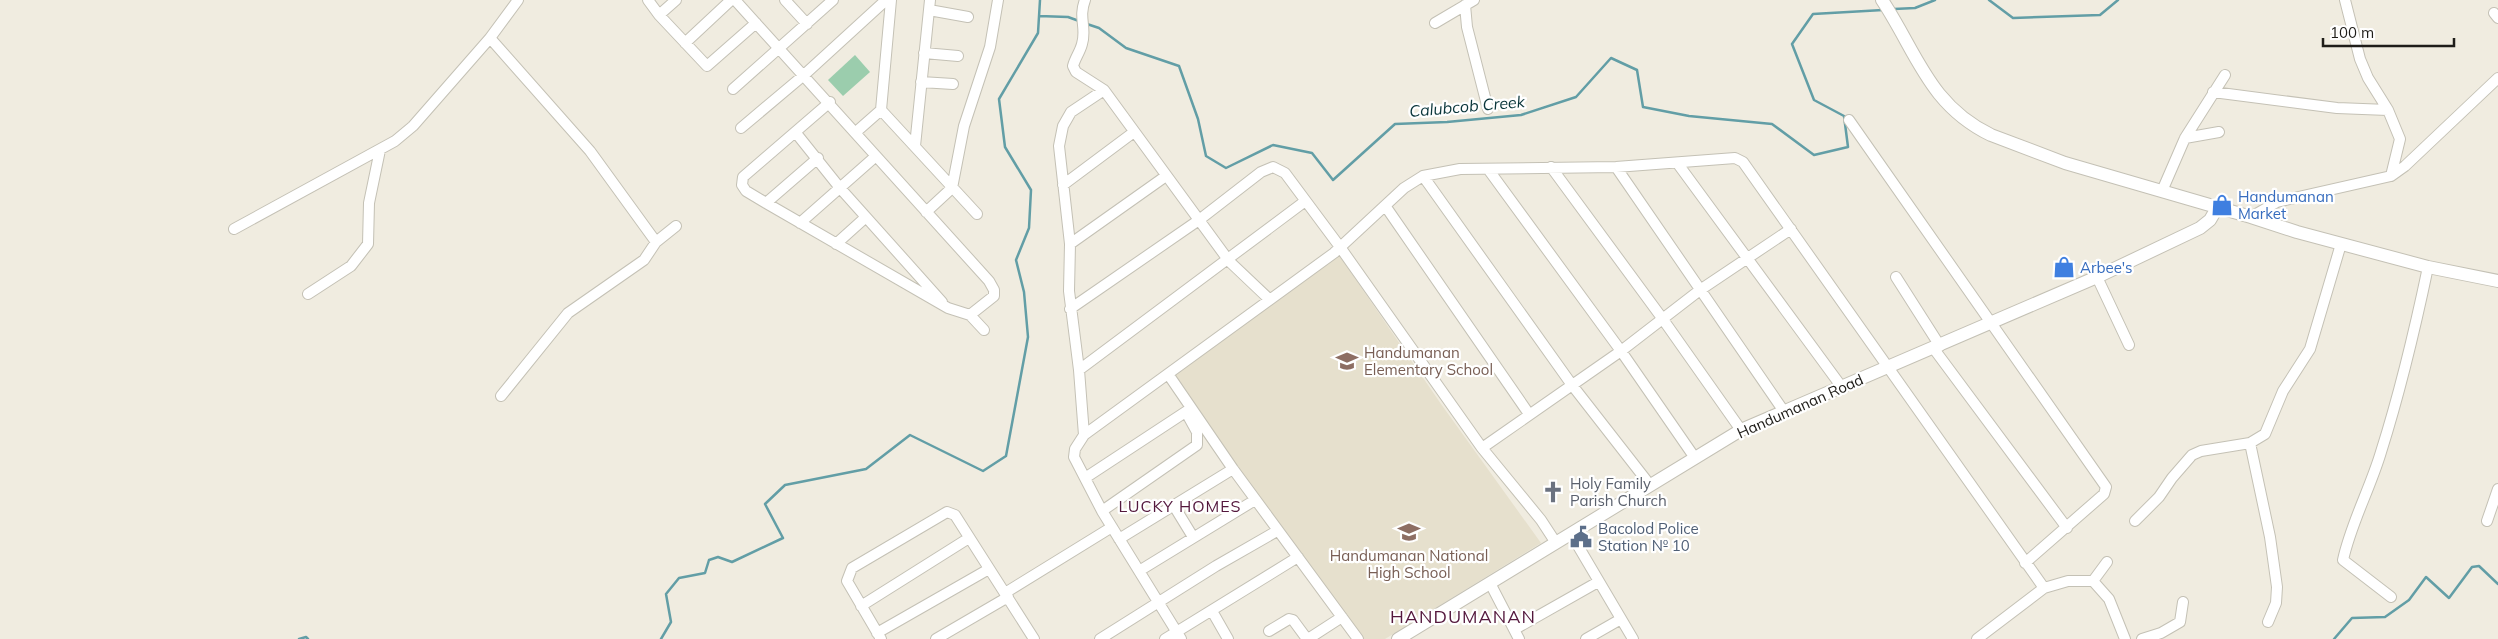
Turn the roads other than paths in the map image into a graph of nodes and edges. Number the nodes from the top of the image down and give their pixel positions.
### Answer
1 (518, 0) edge
2 (648, 0) edge
3 (676, 0) edge
4 (731, 0) edge
5 (735, 0) edge
6 (785, 0) edge
7 (833, 0) edge
8 (886, 0) edge
9 (891, 0) edge
10 (998, 0) edge
11 (1085, 0) edge
12 (1883, 0) edge
13 (2344, 0) edge
14 (1470, 2) edge
15 (929, 5) edge
16 (659, 15) junction
17 (968, 17) dead end
18 (1435, 23) dead end
19 (756, 24) junction
20 (807, 24) junction
21 (490, 38) junction
22 (685, 43) junction
23 (778, 48) junction
24 (924, 53) junction
25 (958, 56) dead end
26 (804, 75) junction
27 (2225, 75) dead end
28 (2498, 78) edge
29 (921, 82) junction
30 (953, 84) dead end
31 (734, 89) dead end
32 (1104, 90) junction
33 (2213, 92) junction
34 (830, 102) junction
35 (1488, 109) dead end
36 (881, 110) junction
37 (2388, 110) junction
38 (1849, 120) dead end
39 (741, 128) dead end
40 (856, 132) junction
41 (1134, 132) junction
42 (2219, 132) dead end
43 (796, 133) junction
44 (2185, 138) junction
45 (914, 146) junction
46 (380, 150) junction
47 (876, 156) junction
48 (818, 158) junction
49 (1678, 164) junction
50 (1551, 167) junction
51 (1616, 167) junction
52 (1488, 169) junction
53 (1166, 176) junction
54 (1423, 176) junction
55 (2390, 176) junction
56 (1063, 185) junction
57 (840, 188) junction
58 (952, 188) junction
59 (2162, 191) junction
60 (1304, 202) junction
61 (766, 203) junction
62 (1386, 207) junction
63 (2217, 208) junction
64 (926, 212) junction
65 (977, 214) dead end
66 (866, 217) junction
67 (2251, 217) junction
68 (1199, 220) junction
69 (800, 223) junction
70 (676, 226) dead end
71 (234, 229) dead end
72 (1791, 229) junction
73 (656, 242) junction
74 (836, 244) junction
75 (1070, 244) junction
76 (2341, 244) junction
77 (1340, 247) junction
78 (1749, 258) junction
79 (1229, 260) junction
80 (2428, 267) junction
81 (1896, 277) dead end
82 (2097, 277) junction
83 (2498, 281) edge
84 (1700, 290) junction
85 (308, 294) dead end
86 (1269, 299) junction
87 (948, 308) junction
88 (1070, 310) junction
89 (970, 315) junction
90 (1662, 318) junction
91 (1991, 324) junction
92 (984, 330) dead end
93 (2129, 345) dead end
94 (1937, 347) junction
95 (1621, 351) junction
96 (1888, 367) junction
97 (1079, 370) junction
98 (1168, 374) junction
99 (1572, 385) junction
100 (1841, 386) junction
101 (501, 396) dead end
102 (1189, 410) junction
103 (1783, 410) junction
104 (1529, 414) junction
105 (1741, 430) junction
106 (1084, 435) junction
107 (2250, 443) junction
108 (1482, 448) junction
109 (1695, 458) junction
110 (1233, 469) junction
111 (1085, 478) junction
112 (1650, 485) junction
113 (2498, 489) edge
114 (1255, 500) junction
115 (2496, 502) edge
116 (1174, 506) junction
117 (1102, 511) junction
118 (2135, 521) dead end
119 (2487, 522) dead end
120 (1112, 527) junction
121 (2067, 528) junction
122 (1277, 531) junction
123 (1571, 534) junction
124 (1193, 537) junction
125 (969, 538) junction
126 (1119, 539) junction
127 (1556, 543) junction
128 (1298, 557) junction
129 (2107, 562) dead end
130 (2024, 563) junction
131 (989, 569) junction
132 (1139, 571) junction
133 (2093, 581) junction
134 (1598, 582) junction
135 (1490, 583) junction
136 (2044, 588) junction
137 (1007, 595) junction
138 (2391, 597) dead end
139 (1158, 602) junction
140 (2183, 602) dead end
141 (861, 606) junction
142 (1212, 611) junction
143 (1342, 618) junction
144 (1621, 619) junction
145 (2268, 622) dead end
146 (1269, 630) dead end
147 (1517, 634) edge
148 (1179, 635) edge
149 (879, 636) edge
150 (1029, 637) edge
151 (936, 639) edge
152 (1100, 639) edge
153 (1165, 639) edge
154 (1228, 639) edge
155 (1307, 639) edge
156 (1358, 639) edge
157 (1398, 639) edge
158 (1586, 639) edge
159 (1634, 639) edge
160 (1978, 639) edge
161 (2125, 639) edge
162 (2142, 639) edge

1 - 21 street
2 - 16 street
3 - 16 street
4 - 22 street
5 - 19 street
6 - 20 street
7 - 20 street
8 - 26 street
9 - 36 street
10 - 58 street
11 - 32 street
12 - 59 street
13 - 37 street
14 - 18 street
14 - 35 street
15 - 17 street
15 - 24 street
16 - 22 street
19 - 22 street
19 - 23 street
20 - 23 street
21 - 46 street
21 - 73 street
23 - 26 street
23 - 31 street
24 - 25 street
24 - 29 street
26 - 34 street
26 - 39 street
27 - 33 street
28 - 55 street
29 - 30 street
29 - 45 street
32 - 41 street
32 - 56 street
33 - 37 street
33 - 44 street
34 - 40 street
34 - 43 street
36 - 40 street
36 - 45 street
37 - 55 street
38 - 91 street
40 - 47 street
41 - 53 street
41 - 56 street
42 - 44 street
43 - 48 street
43 - 61 street
44 - 59 street
45 - 58 street
46 - 71 street
46 - 85 street
47 - 57 street
47 - 64 street
48 - 57 street
48 - 61 street
49 - 51 street
49 - 72 street
49 - 78 street
50 - 51 street
50 - 52 street
50 - 90 street
51 - 84 street
52 - 54 street
52 - 95 street
53 - 68 street
53 - 75 street
54 - 62 street
54 - 99 street
55 - 67 street
56 - 75 street
57 - 66 street
57 - 69 street
58 - 64 street
58 - 65 street
59 - 63 street
60 - 68 street
60 - 77 street
60 - 79 street
61 - 69 street
62 - 77 street
62 - 104 street
63 - 67 street
63 - 82 street, Handumanan Road
64 - 89 street
66 - 74 street
66 - 87 street
67 - 76 street
68 - 79 street
68 - 88 street
69 - 74 street
70 - 73 street
72 - 78 street
72 - 96 street
73 - 101 street
74 - 87 street
75 - 88 street
76 - 80 street
76 - 107 street
77 - 86 street
77 - 108 street
78 - 84 street
78 - 100 street
79 - 86 street
79 - 97 street
80 - 83 street
80 - 138 street
81 - 94 street
82 - 91 street, Handumanan Road
82 - 93 street
84 - 90 street
84 - 103 street
86 - 98 street
87 - 89 street
88 - 97 street
89 - 92 street
90 - 95 street
90 - 105 street
91 - 94 street, Handumanan Road
91 - 121 street
94 - 96 street, Handumanan Road
94 - 121 street
95 - 99 street
95 - 109 street
96 - 100 street, Handumanan Road
96 - 130 street
97 - 106 street
98 - 102 street
98 - 106 street
99 - 104 street
99 - 112 street
100 - 103 street, Handumanan Road
102 - 110 street
102 - 111 street
102 - 117 street
103 - 105 street, Handumanan Road
104 - 108 street
105 - 109 street, Handumanan Road
106 - 111 street
107 - 118 street
107 - 145 street
108 - 127 street
109 - 112 street, Handumanan Road
110 - 114 street
110 - 116 street
111 - 117 street
112 - 123 street, Handumanan Road
113 - 115 street
114 - 122 street
114 - 124 street
115 - 119 street
116 - 124 street
116 - 126 street
117 - 120 street
120 - 126 street
120 - 137 street
121 - 130 street
122 - 128 street
122 - 139 street
123 - 127 street, Handumanan Road
123 - 134 street
124 - 132 street
125 - 131 street
125 - 141 street
125 - 141 street
126 - 132 street
127 - 135 street, Handumanan Road
128 - 142 street
128 - 143 street
129 - 133 street
130 - 136 street
131 - 137 street
131 - 149 street
132 - 139 street
133 - 136 street
133 - 161 street
134 - 144 street
134 - 147 street
135 - 147 street
135 - 157 street, Handumanan Road
136 - 160 street
137 - 150 street
137 - 151 street
139 - 148 street
139 - 152 street
140 - 162 street
141 - 149 street
142 - 148 street
142 - 154 street
143 - 155 street
143 - 156 street
144 - 158 street
144 - 159 street
146 - 155 street
148 - 153 street

